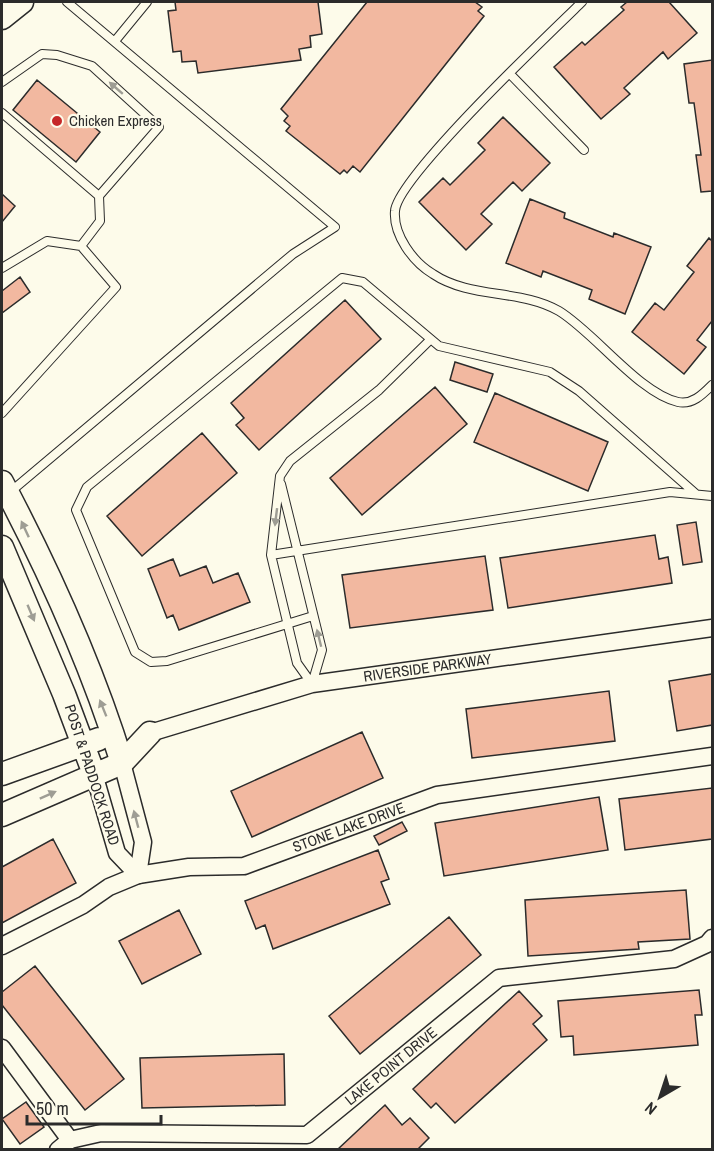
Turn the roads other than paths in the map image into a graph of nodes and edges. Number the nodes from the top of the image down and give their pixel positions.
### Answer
1 (22, 2) edge
2 (67, 2) edge
3 (147, 2) edge
4 (582, 2) edge
5 (2, 18) edge
6 (115, 41) junction
7 (510, 74) junction
8 (2, 82) edge
9 (2, 89) edge
10 (2, 113) edge
11 (584, 150) dead end
12 (99, 196) junction
13 (81, 246) junction
14 (2, 268) edge
15 (430, 340) junction
16 (712, 385) edge
17 (2, 413) edge
18 (280, 480) junction
19 (5, 488) edge
20 (696, 494) junction
21 (712, 496) edge
22 (2, 547) edge
23 (299, 550) junction
24 (271, 555) junction
25 (313, 616) junction
26 (289, 624) junction
27 (712, 628) edge
28 (312, 684) junction
29 (150, 733) junction
30 (113, 734) junction
31 (84, 744) junction
32 (712, 756) edge
33 (122, 763) junction
34 (2, 774) edge
35 (94, 774) junction
36 (2, 815) edge
37 (138, 875) junction
38 (712, 938) edge
39 (2, 946) edge
40 (2, 1047) edge
41 (64, 1145) edge

1 - 5 street
2 - 6 lane
3 - 6 lane
4 - 7 lane
6 - 19 lane
7 - 11 lane
7 - 16 lane
8 - 9 lane
12 -> 8 lane
10 - 12 lane
12 - 13 lane
13 - 14 lane
13 - 17 lane
15 - 18 lane
15 - 20 lane
15 - 26 lane
18 - 23 lane
18 -> 24 lane
30 -> 19 street, POST & PADDOCK ROAD
20 - 21 lane
20 - 23 lane
22 -> 31 street, POST & PADDOCK ROAD
23 - 24 lane
23 - 25 lane
24 - 26 lane
25 - 26 lane
28 -> 25 lane
26 - 28 lane
27 - 28 street, RIVERSIDE PARKWAY
28 - 29 street, RIVERSIDE PARKWAY
29 - 30 street, RIVERSIDE PARKWAY
29 - 33 street
30 - 31 street, RIVERSIDE PARKWAY
30 - 33 street, POST & PADDOCK ROAD
31 - 34 street, RIVERSIDE PARKWAY
31 - 35 street, POST & PADDOCK ROAD
32 - 37 street, STONE LAKE DRIVE
33 - 35 street
37 -> 33 street, POST & PADDOCK ROAD
36 -> 35 street
35 - 37 street, POST & PADDOCK ROAD
37 - 39 street, STONE LAKE DRIVE
38 - 41 street, LAKE POINT DRIVE
40 - 41 street

